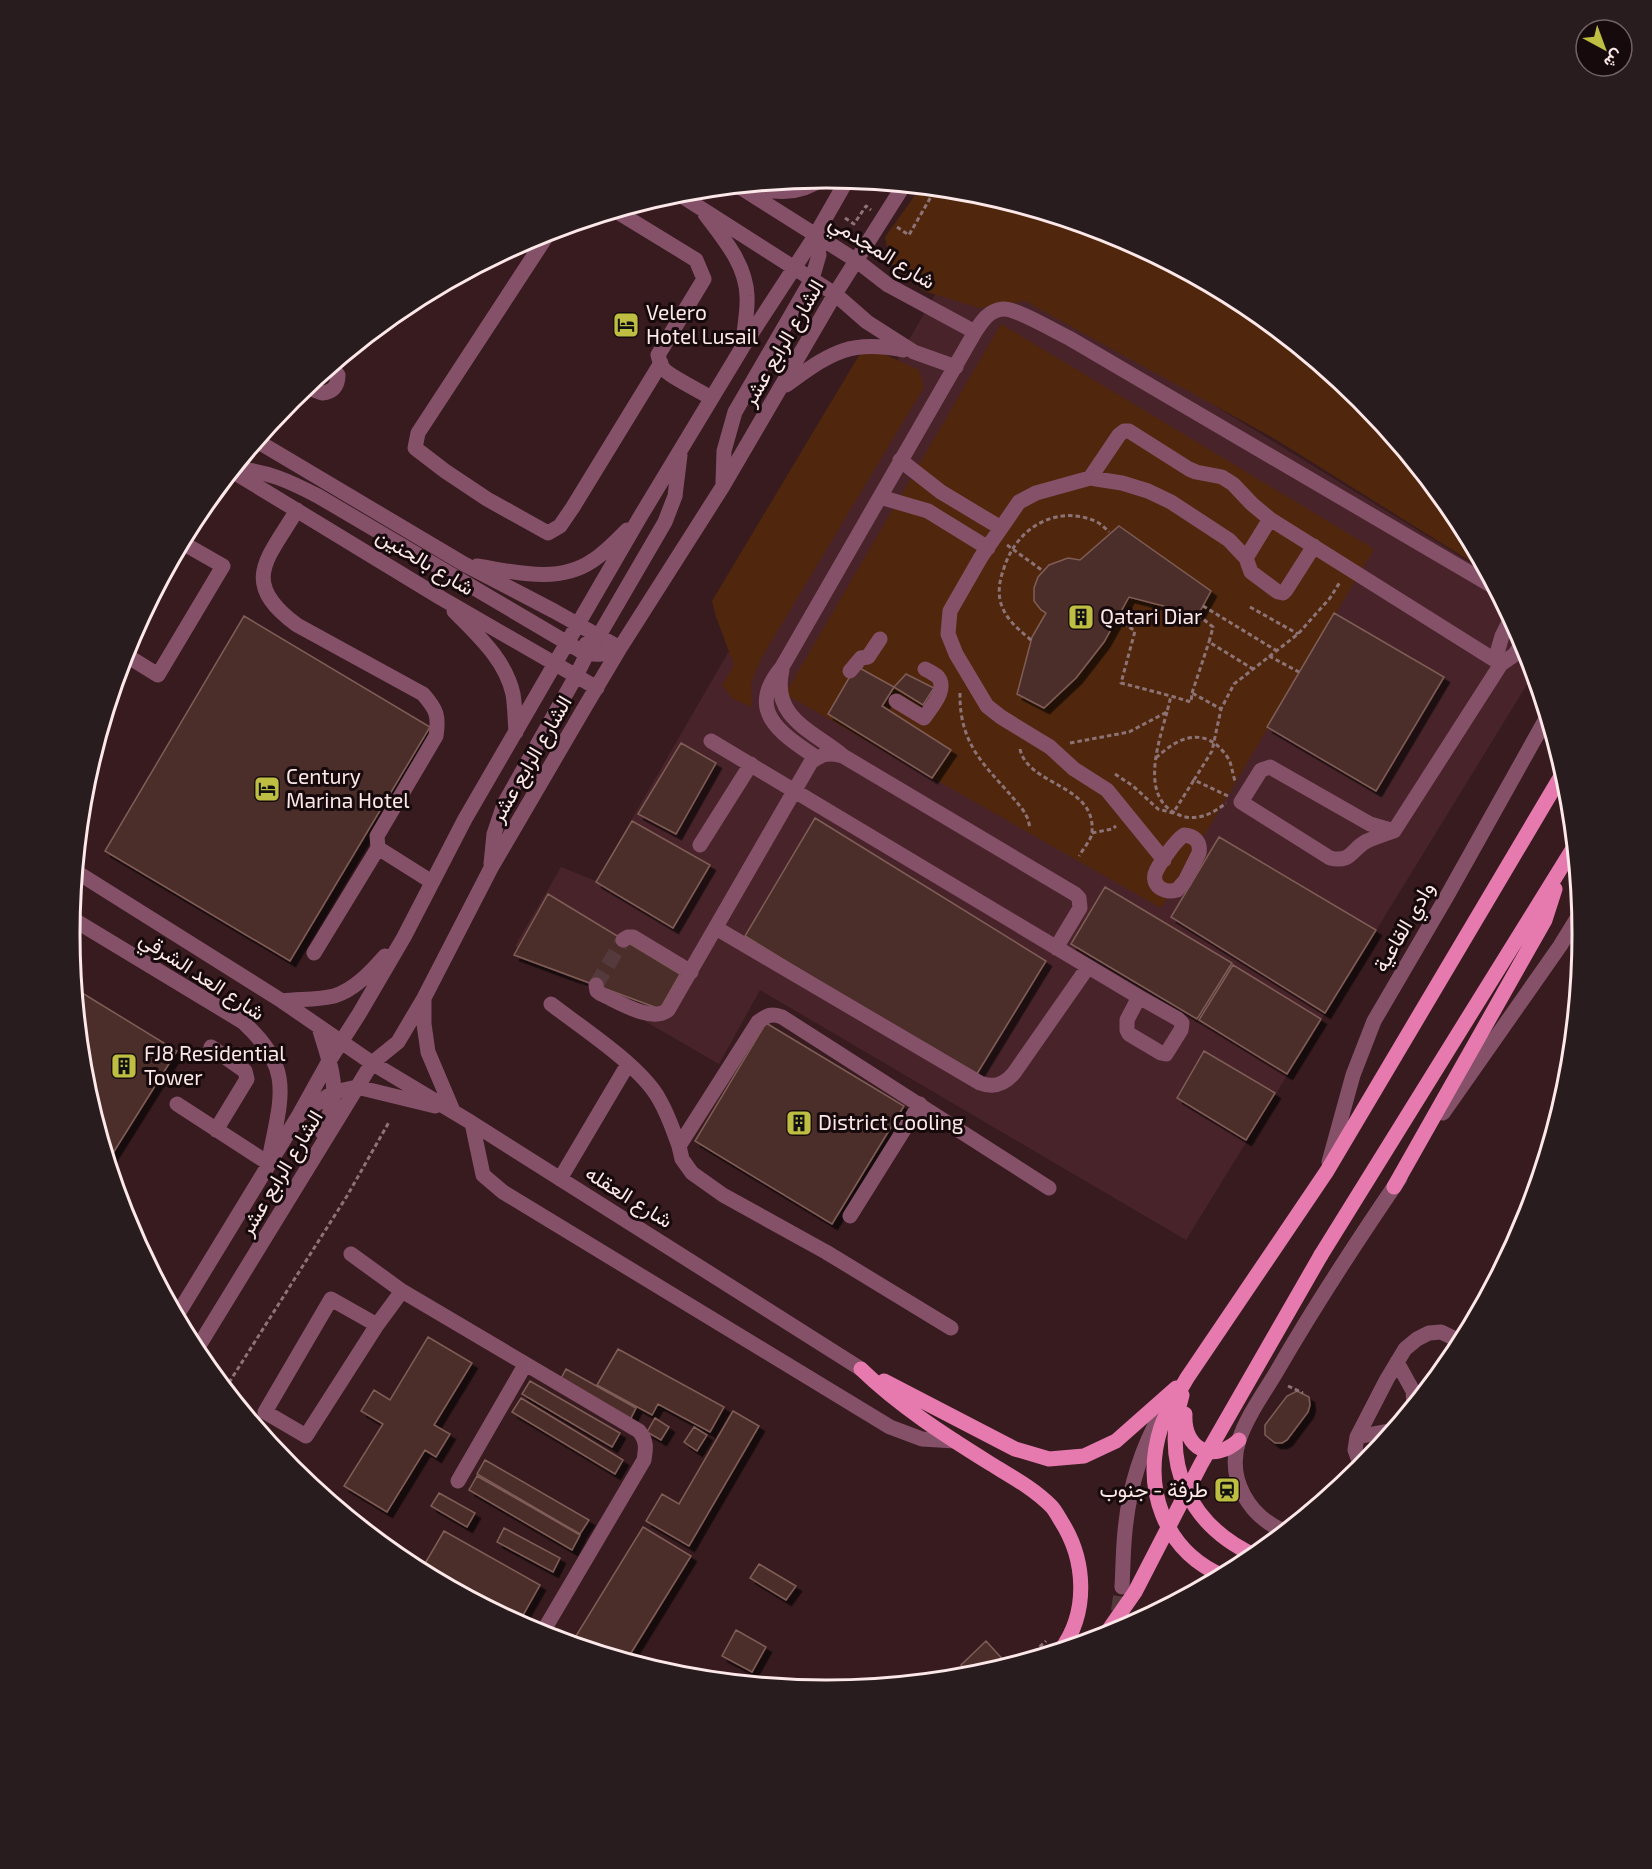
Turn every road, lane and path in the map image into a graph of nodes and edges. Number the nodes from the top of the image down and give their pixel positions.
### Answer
1 (803, 189) edge
2 (842, 189) edge
3 (765, 191) edge
4 (748, 192) edge
5 (900, 192) edge
6 (690, 200) edge
7 (697, 205) junction
8 (624, 216) edge
9 (815, 236) junction
10 (541, 245) edge
11 (857, 261) junction
12 (793, 267) junction
13 (812, 279) junction
14 (835, 294) junction
15 (975, 332) junction
16 (742, 348) junction
17 (914, 352) junction
18 (661, 363) junction
19 (956, 366) junction
20 (335, 372) edge
21 (781, 389) junction
22 (315, 391) edge
23 (711, 398) junction
24 (263, 445) edge
25 (681, 449) junction
26 (900, 460) junction
27 (242, 470) edge
28 (240, 473) edge
29 (1090, 478) junction
30 (723, 486) junction
31 (880, 497) junction
32 (297, 510) junction
33 (640, 517) junction
34 (1270, 519) junction
35 (1109, 532) dead end
36 (995, 538) junction
37 (189, 546) edge
38 (1314, 546) junction
39 (1013, 549) junction
40 (1246, 558) junction
41 (464, 564) junction
42 (1349, 567) junction
43 (1043, 572) dead end
44 (1483, 580) edge
45 (441, 598) junction
46 (1203, 606) dead end
47 (1250, 607) dead end
48 (1198, 615) dead end
49 (1117, 619) dead end
50 (579, 625) junction
51 (1506, 627) edge
52 (1298, 634) junction
53 (598, 636) junction
54 (880, 639) dead end
55 (1031, 640) dead end
56 (1209, 642) junction
57 (566, 644) junction
58 (620, 648) junction
59 (1276, 651) junction
60 (1517, 652) edge
61 (588, 653) junction
62 (1269, 656) junction
63 (132, 659) edge
64 (1498, 662) junction
65 (555, 663) junction
66 (782, 667) junction
67 (925, 669) dead end
68 (1252, 669) junction
69 (850, 671) dead end
70 (1299, 672) dead end
71 (968, 675) junction
72 (576, 676) junction
73 (597, 688) junction
74 (1192, 693) junction
75 (1171, 696) junction
76 (897, 701) dead end
77 (1221, 709) junction
78 (1167, 712) junction
79 (1542, 725) edge
80 (1023, 729) junction
81 (516, 732) junction
82 (711, 741) dead end
83 (1214, 742) junction
84 (1050, 747) junction
85 (843, 756) junction
86 (817, 758) junction
87 (1156, 758) junction
88 (751, 764) junction
89 (1109, 770) dead end
90 (1194, 780) junction
91 (1557, 783) edge
92 (794, 791) junction
93 (1231, 797) junction
94 (1173, 813) junction
95 (1030, 828) dead end
96 (1394, 831) junction
97 (700, 845) dead end
98 (378, 848) junction
99 (1079, 856) dead end
100 (1568, 857) edge
101 (1164, 860) dead end
102 (491, 868) junction
103 (1562, 868) junction
104 (82, 875) edge
105 (432, 882) junction
106 (80, 924) edge
107 (1572, 927) edge
108 (716, 928) junction
109 (404, 936) junction
110 (623, 940) dead end
111 (1056, 948) junction
112 (314, 953) dead end
113 (1088, 967) junction
114 (691, 972) junction
115 (596, 985) dead end
116 (1139, 997) dead end
117 (424, 998) junction
118 (282, 1001) junction
119 (551, 1004) dead end
120 (319, 1027) junction
121 (341, 1042) junction
122 (212, 1047) dead end
123 (329, 1061) junction
124 (372, 1063) junction
125 (628, 1064) junction
126 (357, 1087) junction
127 (334, 1092) junction
128 (177, 1104) dead end
129 (920, 1104) junction
130 (453, 1111) junction
131 (299, 1115) junction
132 (389, 1122) dead end
133 (472, 1123) junction
134 (216, 1130) junction
135 (679, 1146) junction
136 (268, 1163) junction
137 (307, 1171) junction
138 (1327, 1171) junction
139 (560, 1179) junction
140 (1394, 1187) junction
141 (1049, 1188) dead end
142 (850, 1216) dead end
143 (351, 1254) dead end
144 (402, 1291) junction
145 (181, 1309) edge
146 (377, 1325) junction
147 (951, 1328) dead end
148 (1452, 1340) edge
149 (201, 1343) edge
150 (1397, 1362) junction
151 (525, 1365) junction
152 (861, 1369) junction
153 (1187, 1378) junction
154 (229, 1382) edge
155 (1413, 1395) edge
156 (1382, 1432) edge
157 (1357, 1437) junction
158 (1239, 1440) junction
159 (956, 1441) junction
160 (1358, 1458) edge
161 (458, 1481) dead end
162 (1278, 1529) edge
163 (1247, 1551) edge
164 (1215, 1571) edge
165 (1122, 1587) tunnel mouth
166 (1113, 1624) edge
167 (547, 1627) edge
168 (1048, 1639) dead end
169 (1068, 1640) edge
170 (1035, 1651) edge

1 - 3 street
2 - 9 street, الشارع الرابع عشر
4 - 9 street, شارع المجدمي
5 - 11 street, الشارع الرابع عشر
6 - 7 street
7 - 12 street
7 - 16 street
8 - 18 street
9 - 11 street, شارع المجدمي
9 - 12 street, الشارع الرابع عشر
9 - 13 street
10 - 18 street
11 - 14 street, الشارع الرابع عشر
11 - 15 street, شارع المجدمي
12 - 13 street
12 - 16 street, الشارع الرابع عشر
13 - 14 street
13 - 30 street
14 - 17 street
14 - 21 street, الشارع الرابع عشر
15 - 19 street
15 - 44 street
16 - 23 street, الشارع الرابع عشر
17 - 19 street
17 - 21 street
18 - 23 street
19 - 26 street
20 - 22 street
21 - 30 street, الشارع الرابع عشر
23 - 25 street, الشارع الرابع عشر
24 - 41 street, شارع بالحنين
25 - 33 street, الشارع الرابع عشر
25 - 53 street
26 - 31 street
26 - 36 street
27 - 57 street
28 - 32 street, شارع بالحنين
29 - 34 street
29 - 36 street
29 - 40 street
30 - 58 street, الشارع الرابع عشر
31 - 36 street
31 - 66 street
32 - 45 street, شارع بالحنين
32 - 98 street
33 - 41 street
33 - 50 street, الشارع الرابع عشر
34 - 38 street
34 - 40 street
35 - 39 path
36 - 39 path
36 - 71 street
37 - 63 street
38 - 40 street
38 - 42 street
39 - 43 path
39 - 55 path
41 - 50 street, شارع بالحنين
42 - 52 path
42 - 64 street
45 - 65 street, شارع بالحنين
45 - 81 street
46 - 59 path
47 - 52 path
48 - 56 path
49 - 75 path
50 - 53 street, شارع بالحنين
50 - 57 street, الشارع الرابع عشر
50 - 61 street
51 - 64 street
52 - 59 path
53 - 58 street, شارع بالحنين
53 - 61 street
54 - 69 street
56 - 68 path
56 - 74 path
57 - 61 street
57 - 65 street, الشارع الرابع عشر
58 - 61 street
58 - 73 street, الشارع الرابع عشر
59 - 62 path
60 - 64 street
61 - 72 street
61 - 73 street
62 - 68 path
62 - 70 path
64 - 96 street
65 - 72 street, شارع بالحنين
65 - 81 street, الشارع الرابع عشر
66 - 85 street
66 - 86 street
67 - 76 street
68 - 77 path
71 - 80 street
71 - 95 path
72 - 73 street, شارع بالحنين
72 - 102 street
73 - 102 street, الشارع الرابع عشر
74 - 75 path
74 - 77 path
75 - 78 path
77 - 83 path
78 - 84 path
78 - 87 path
79 - 138 street, وادي القاعية
80 - 84 street
80 - 99 path
81 - 105 street, الشارع الرابع عشر
82 - 88 street
83 - 87 path
83 - 90 path
83 - 93 path
84 - 101 street
85 - 86 street
85 - 111 street
86 - 92 street
87 - 94 path
88 - 92 street
88 - 97 street
89 - 94 path
90 - 93 path
90 - 94 path
91 - 138 main road, وادي القاعية
92 - 108 street
92 - 111 street
93 - 94 path
96 - 96 street
98 - 105 street
98 - 112 street
100 - 103 main road
102 - 117 street, الشارع الرابع عشر
103 - 140 main road
103 - 166 main road, bridge
104 - 118 street, شارع العد الشرقي
105 - 109 street, الشارع الرابع عشر
106 - 136 street, شارع العد الشرقي
107 - 140 street
108 - 113 street
108 - 114 street
109 - 118 street
109 - 121 street, الشارع الرابع عشر
110 - 114 street
111 - 113 street
113 - 116 street
114 - 115 street
117 - 124 street, الشارع الرابع عشر
117 - 130 street
118 - 120 street, شارع العد الشرقي
119 - 125 street
120 - 121 street, شارع العد الشرقي
120 - 123 street
121 - 123 street, الشارع الرابع عشر
121 - 124 street, شارع العد الشرقي
122 - 134 street
123 - 127 street
123 - 131 street, الشارع الرابع عشر
124 - 126 street, الشارع الرابع عشر
124 - 130 street, شارع العقله
125 - 135 street
125 - 139 street
126 - 127 street
126 - 130 street
126 - 137 street, الشارع الرابع عشر
127 - 131 street
127 - 137 street
128 - 134 street
129 - 135 street
129 - 141 street
129 - 142 street
130 - 133 street, شارع العقله
131 - 136 street, الشارع الرابع عشر
132 - 154 path
133 - 139 street, شارع العقله
133 - 159 street
134 - 136 street
135 - 147 street
136 - 145 street, الشارع الرابع عشر
137 - 149 street, الشارع الرابع عشر
138 - 153 main road, وادي القاعية
139 - 152 street, شارع العقله
140 - 158 street
143 - 144 street
144 - 146 street
144 - 151 street
146 - 146 street
148 - 150 street
150 - 155 street
150 - 157 street
151 - 161 street
151 - 167 street
152 - 153 main road
152 - 159 main road
153 - 158 main road
153 - 163 main road
153 - 164 main road
153 - 165 street
156 - 157 street
157 - 160 street
158 - 162 street
159 - 169 main road
168 - 170 path

